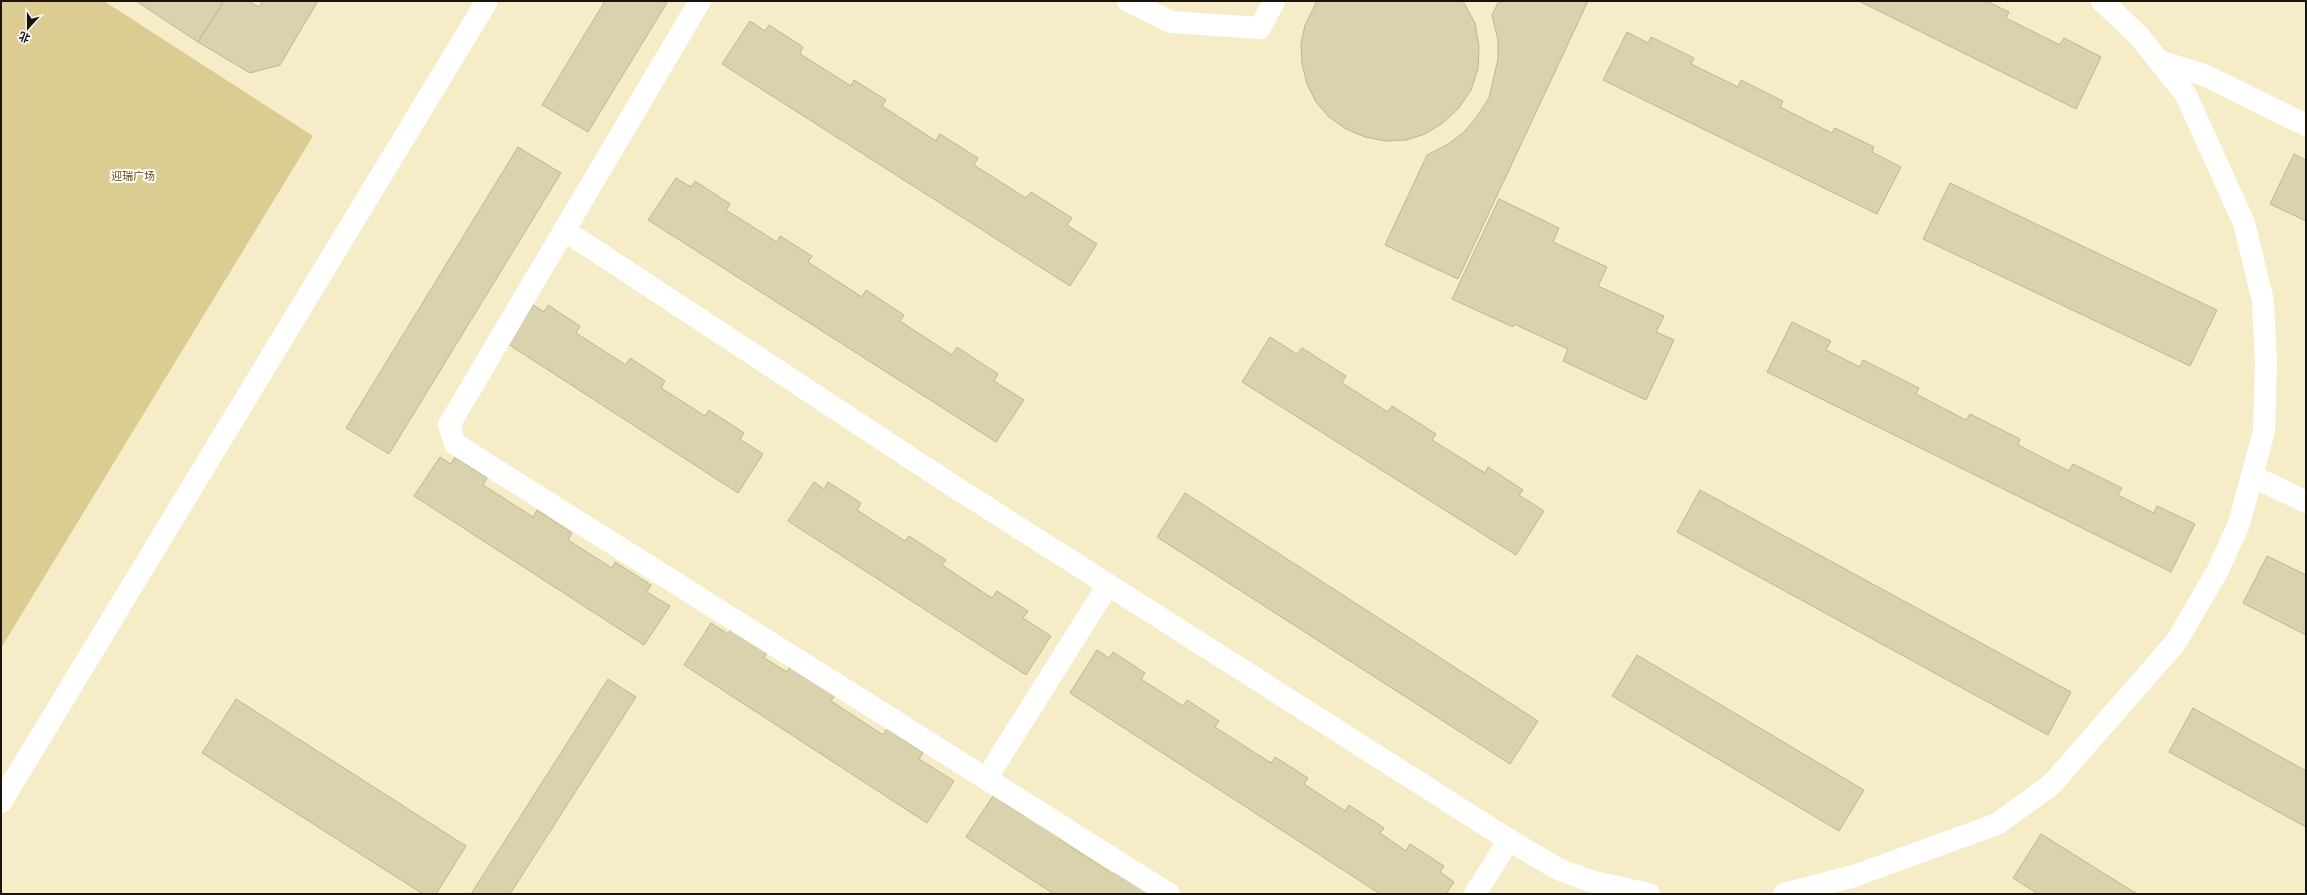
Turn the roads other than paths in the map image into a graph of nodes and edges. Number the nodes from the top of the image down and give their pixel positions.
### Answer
1 (487, 1) edge
2 (700, 1) edge
3 (1128, 1) edge
4 (1274, 1) edge
5 (2102, 1) edge
6 (2159, 61) junction
7 (2306, 125) edge
8 (564, 230) junction
9 (2252, 476) junction
10 (2306, 502) edge
11 (1108, 585) junction
12 (986, 779) junction
13 (1, 802) edge
14 (1509, 840) junction
15 (1168, 894) edge
16 (1475, 894) edge
17 (1650, 894) edge
18 (1784, 894) edge

1 - 13 street
2 - 8 street
3 - 4 street
5 - 6 street
6 - 7 street
6 - 9 street
8 - 11 street
8 - 12 street
9 - 10 street
9 - 18 street
11 - 12 street
11 - 14 street
12 - 15 street
14 - 16 street
14 - 17 street

